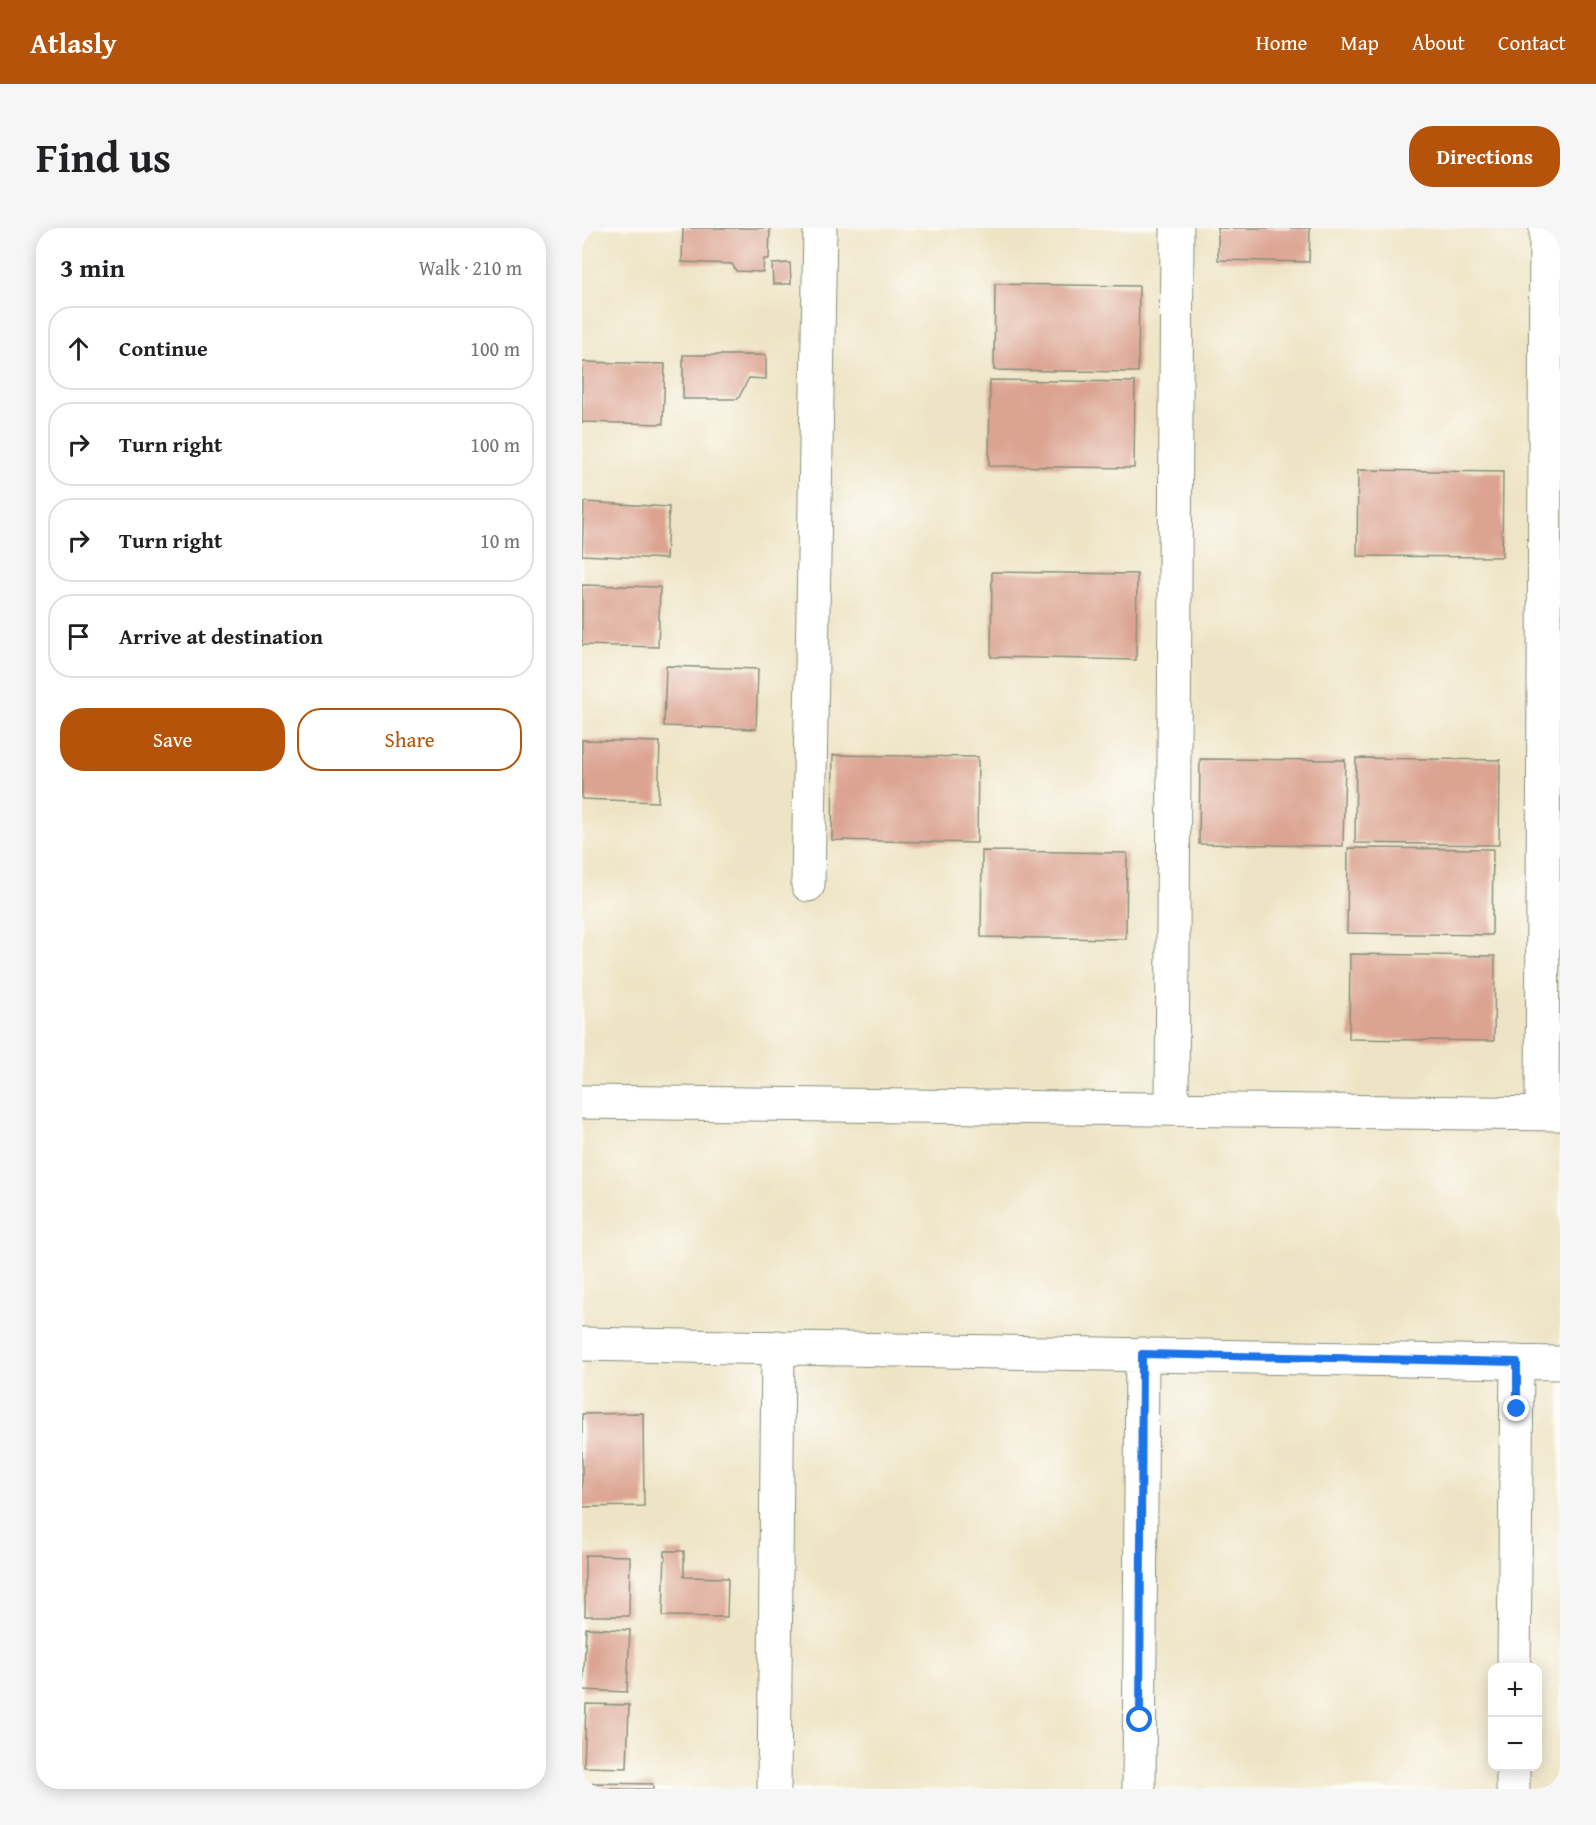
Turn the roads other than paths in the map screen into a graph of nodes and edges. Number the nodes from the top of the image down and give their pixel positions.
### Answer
1 (820, 228) edge
2 (1177, 228) edge
3 (1546, 228) edge
4 (808, 885) dead end
5 (582, 1102) edge
6 (1172, 1109) junction
7 (1551, 1114) edge
8 (582, 1344) edge
9 (778, 1347) junction
10 (1142, 1354) junction
11 (1517, 1362) junction
12 (1560, 1363) edge
13 (1514, 1663) edge
14 (1513, 1771) edge
15 (774, 1789) edge
16 (1139, 1789) edge
17 (1513, 1789) edge

1 - 4 street
2 - 6 street
3 - 7 street
5 - 6 street
6 - 7 street
8 - 9 street
9 - 10 street
9 - 15 street
10 - 11 street
10 - 16 street
11 - 12 street
11 - 13 street
14 - 17 street

